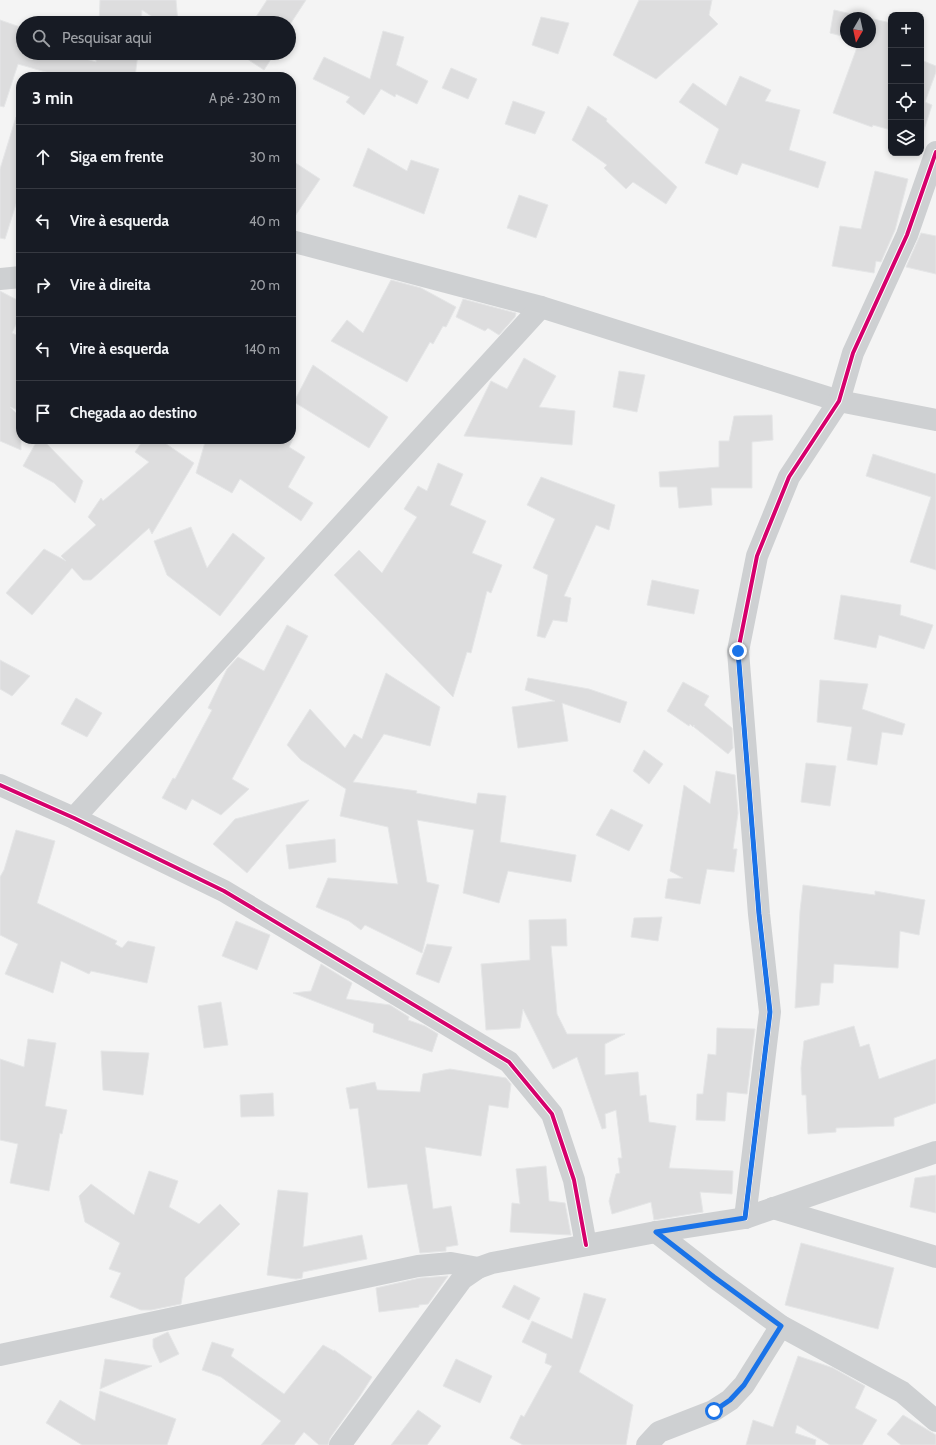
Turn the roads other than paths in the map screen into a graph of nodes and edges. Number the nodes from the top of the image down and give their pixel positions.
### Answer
1 (936, 152) edge
2 (296, 242) edge
3 (16, 277) edge
4 (0, 279) edge
5 (541, 307) junction
6 (839, 401) junction
7 (936, 420) edge
8 (0, 785) edge
9 (74, 818) junction
10 (936, 1152) edge
11 (773, 1208) junction
12 (745, 1218) junction
13 (656, 1232) junction
14 (586, 1245) junction
15 (936, 1257) edge
16 (478, 1268) junction
17 (781, 1326) junction
18 (0, 1355) edge
19 (936, 1421) edge
20 (340, 1445) edge
21 (647, 1445) edge

1 - 6 street
2 - 5 street
3 - 4 street
5 - 6 street
5 - 9 street
6 - 7 street
6 - 12 street
8 - 9 street
9 - 14 street
10 - 11 street
11 - 12 street
11 - 15 street
12 - 13 street
13 - 14 street
13 - 17 street
14 - 16 street
16 - 18 street
16 - 20 street
17 - 19 street
17 - 21 street

